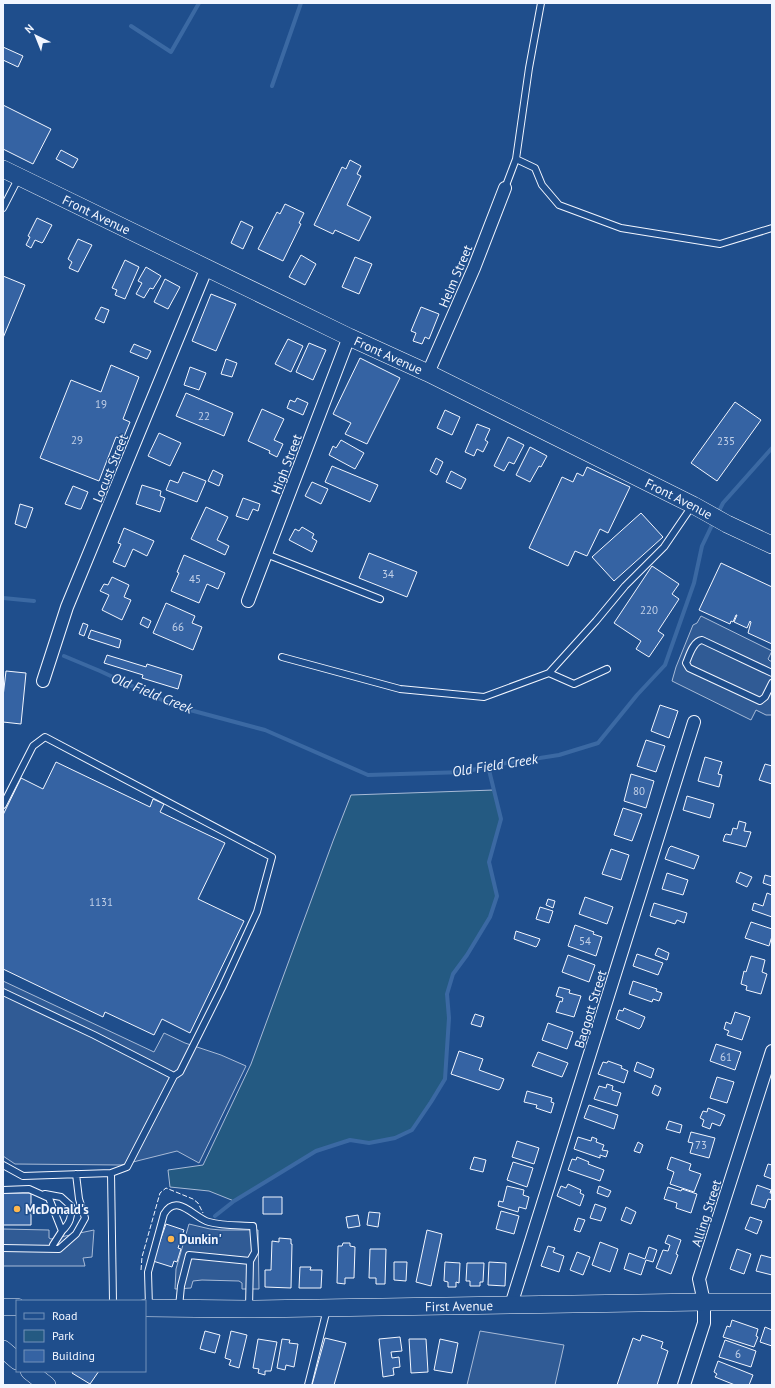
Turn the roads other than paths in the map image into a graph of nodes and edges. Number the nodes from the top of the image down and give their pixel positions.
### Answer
1 (541, 3) edge
2 (516, 159) junction
3 (3, 169) edge
4 (19, 176) junction
5 (505, 188) joint
6 (3, 208) edge
7 (772, 228) edge
8 (207, 267) junction
9 (349, 337) junction
10 (428, 373) junction
11 (693, 505) junction
12 (772, 545) edge
13 (266, 554) junction
14 (380, 599) dead end
15 (248, 601) dead end
16 (282, 657) dead end
17 (607, 669) dead end
18 (549, 673) junction
19 (772, 673) edge
20 (43, 681) dead end
21 (772, 683) edge
22 (694, 722) dead end
23 (3, 805) edge
24 (3, 992) edge
25 (772, 1051) edge
26 (174, 1076) junction
27 (3, 1165) edge
28 (111, 1173) junction
29 (76, 1174) junction
30 (3, 1190) edge
31 (39, 1193) junction
32 (62, 1231) junction
33 (3, 1248) edge
34 (52, 1249) junction
35 (250, 1261) junction
36 (114, 1300) edge
37 (704, 1302) junction
38 (772, 1302) edge
39 (511, 1305) junction
40 (3, 1307) edge
41 (16, 1307) edge
42 (147, 1308) edge
43 (179, 1308) junction
44 (327, 1308) junction
45 (249, 1309) junction
46 (3, 1349) edge
47 (16, 1360) edge
48 (30, 1372) edge
49 (47, 1385) edge
50 (308, 1385) edge
51 (684, 1385) edge

1 - 2 lane
2 - 5 lane
2 - 7 lane
3 - 4 street, Front Avenue
4 - 6 lane
4 - 8 street, Front Avenue
5 - 10 street, Helm Street
8 - 9 street, Front Avenue
8 - 20 street, Locust Street
9 - 10 street, Front Avenue
9 - 13 street, High Street
10 - 11 street, Front Avenue
11 - 12 street, Front Avenue
11 - 18 lane
13 - 14 lane
13 - 15 street, High Street
16 - 18 lane
17 - 18 lane
19 - 21 lane
22 - 39 street, Baggott Street
23 - 26 lane
24 - 26 lane
25 - 37 street, Alling Street
26 - 28 lane
27 - 29 lane
28 - 29 lane
28 - 36 lane
29 - 34 lane
30 - 31 lane
31 - 32 lane
31 - 32 lane
32 - 34 lane
33 - 34 lane
35 - 42 lane
35 - 43 lane
35 - 45 lane
37 - 38 street, First Avenue
37 - 39 street, First Avenue
37 - 51 street, Alling Street
39 - 44 street, First Avenue
40 - 41 street
42 - 43 street, First Avenue
43 - 45 street, First Avenue
44 - 45 street, First Avenue
44 - 50 lane
46 - 47 street
48 - 49 street

